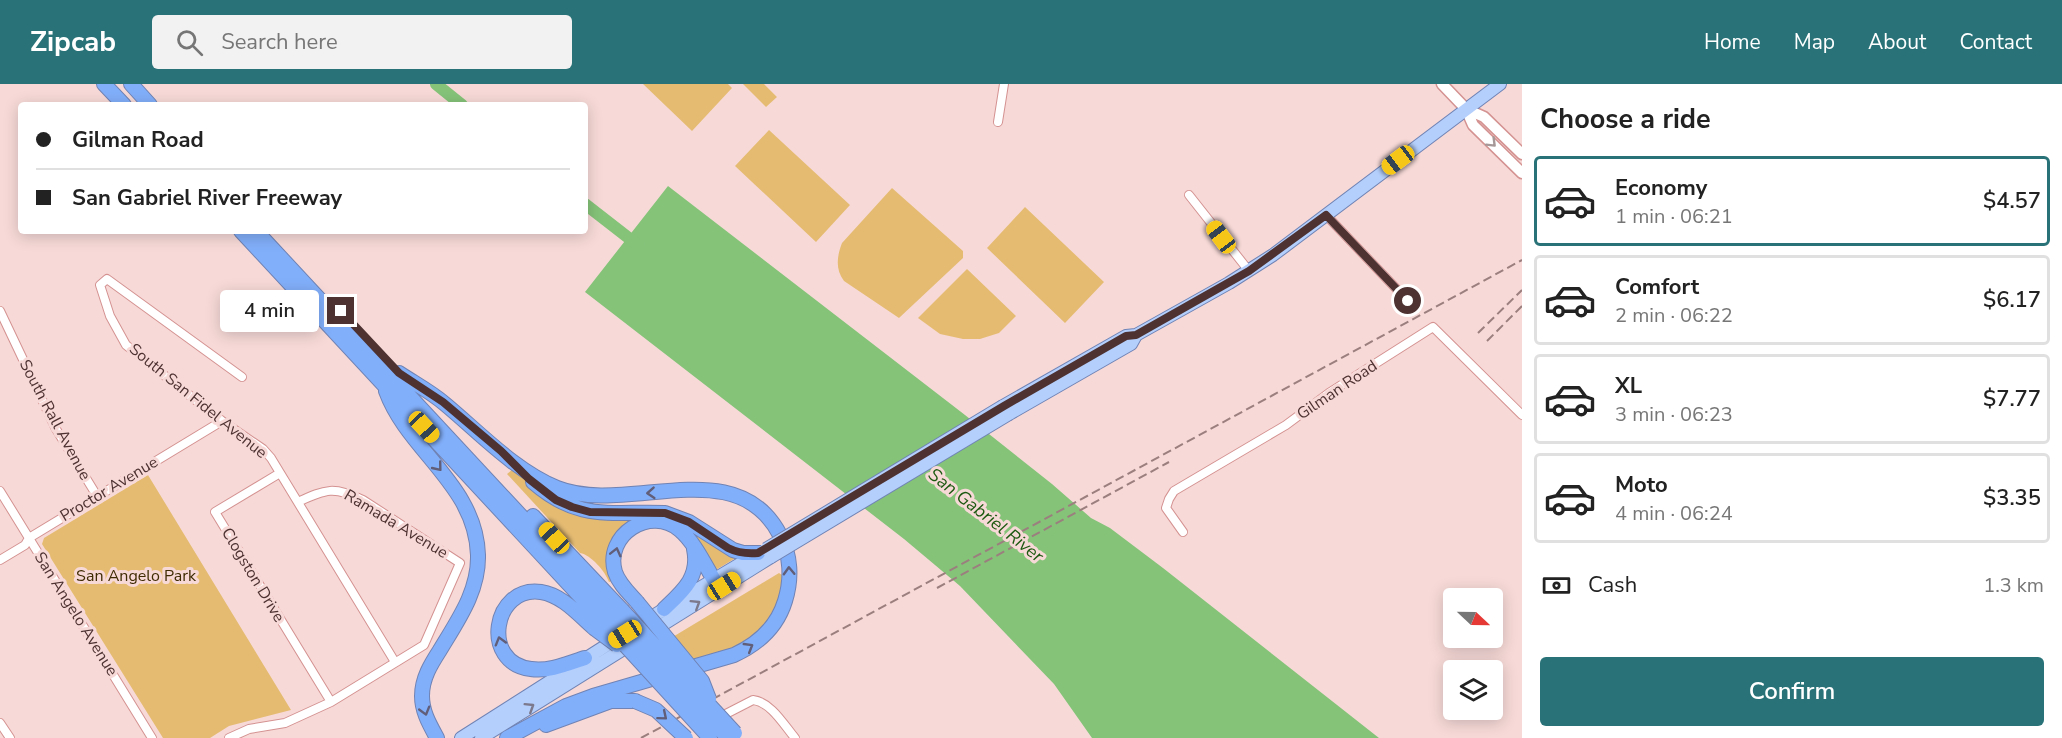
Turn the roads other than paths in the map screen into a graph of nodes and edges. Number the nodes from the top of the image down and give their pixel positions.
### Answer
1 (104, 84) edge
2 (113, 84) edge
3 (119, 84) edge
4 (130, 84) edge
5 (1005, 84) edge
6 (1442, 84) edge
7 (1500, 84) edge
8 (121, 102) edge
9 (129, 102) edge
10 (135, 102) edge
11 (147, 102) edge
12 (1466, 109) junction
13 (998, 122) dead end
14 (1522, 154) edge
15 (1522, 173) edge
16 (1189, 195) dead end
17 (1326, 215) junction
18 (244, 234) edge
19 (252, 234) edge
20 (259, 234) edge
21 (269, 234) edge
22 (1249, 271) junction
23 (1408, 301) dead end
24 (0, 311) edge
25 (367, 353) junction
26 (399, 373) junction
27 (242, 377) dead end
28 (383, 384) junction
29 (1522, 415) edge
30 (222, 421) junction
31 (501, 451) junction
32 (280, 474) junction
33 (0, 490) edge
34 (97, 496) junction
35 (297, 502) junction
36 (1183, 532) dead end
37 (29, 538) junction
38 (693, 547) junction
39 (765, 553) junction
40 (0, 560) edge
41 (719, 583) junction
42 (664, 609) junction
43 (609, 619) junction
44 (585, 658) junction
45 (395, 662) junction
46 (331, 702) junction
47 (712, 707) junction
48 (0, 723) edge
49 (732, 736) edge
50 (9, 738) edge
51 (152, 738) edge
52 (229, 738) edge
53 (437, 738) edge
54 (461, 738) edge
55 (481, 738) edge
56 (508, 738) edge
57 (685, 738) edge
58 (710, 738) edge
59 (721, 738) edge
60 (795, 738) edge

1 - 8 highway
2 - 9 highway
3 - 10 highway
4 - 11 highway
5 - 13 street
6 - 12 main road
7 - 12 main road
12 - 14 main road
12 -> 15 main road
12 - 17 main road
16 - 22 street
17 - 22 main road
17 - 23 street
18 - 25 highway
19 - 25 highway
20 - 25 highway
21 - 25 highway
22 - 39 main road, bridge
24 - 34 street, South Rall Avenue
25 - 26 highway
25 - 28 highway
25 - 43 highway
26 - 31 highway
26 - 43 highway
27 - 30 street, South San Fidel Avenue
28 - 43 highway
28 -> 53 highway
29 - 36 street, Gilman Road
30 - 32 street, South San Fidel Avenue
30 - 34 street, Proctor Avenue
31 - 39 highway
56 -> 31 highway
32 - 35 street, South San Fidel Avenue
32 - 46 street, Clogston Drive
33 - 37 street, San Angelo Avenue
34 - 37 street, Proctor Avenue
35 - 45 street, South San Fidel Avenue
35 - 45 street, Ramada Avenue
37 - 40 street, Proctor Avenue
37 - 51 street, San Angelo Avenue
38 - 41 highway
38 - 42 highway
47 -> 38 highway, bridge
39 - 41 main road
41 - 42 main road
55 -> 41 main road
42 - 44 main road
44 -> 43 highway
43 - 47 highway, bridge
43 - 49 highway, bridge
43 - 58 highway, bridge
43 - 59 highway, bridge
44 - 54 main road
45 - 46 street
46 - 52 street
47 - 49 highway, bridge
48 - 50 street
56 -> 57 highway, bridge
57 - 60 street

